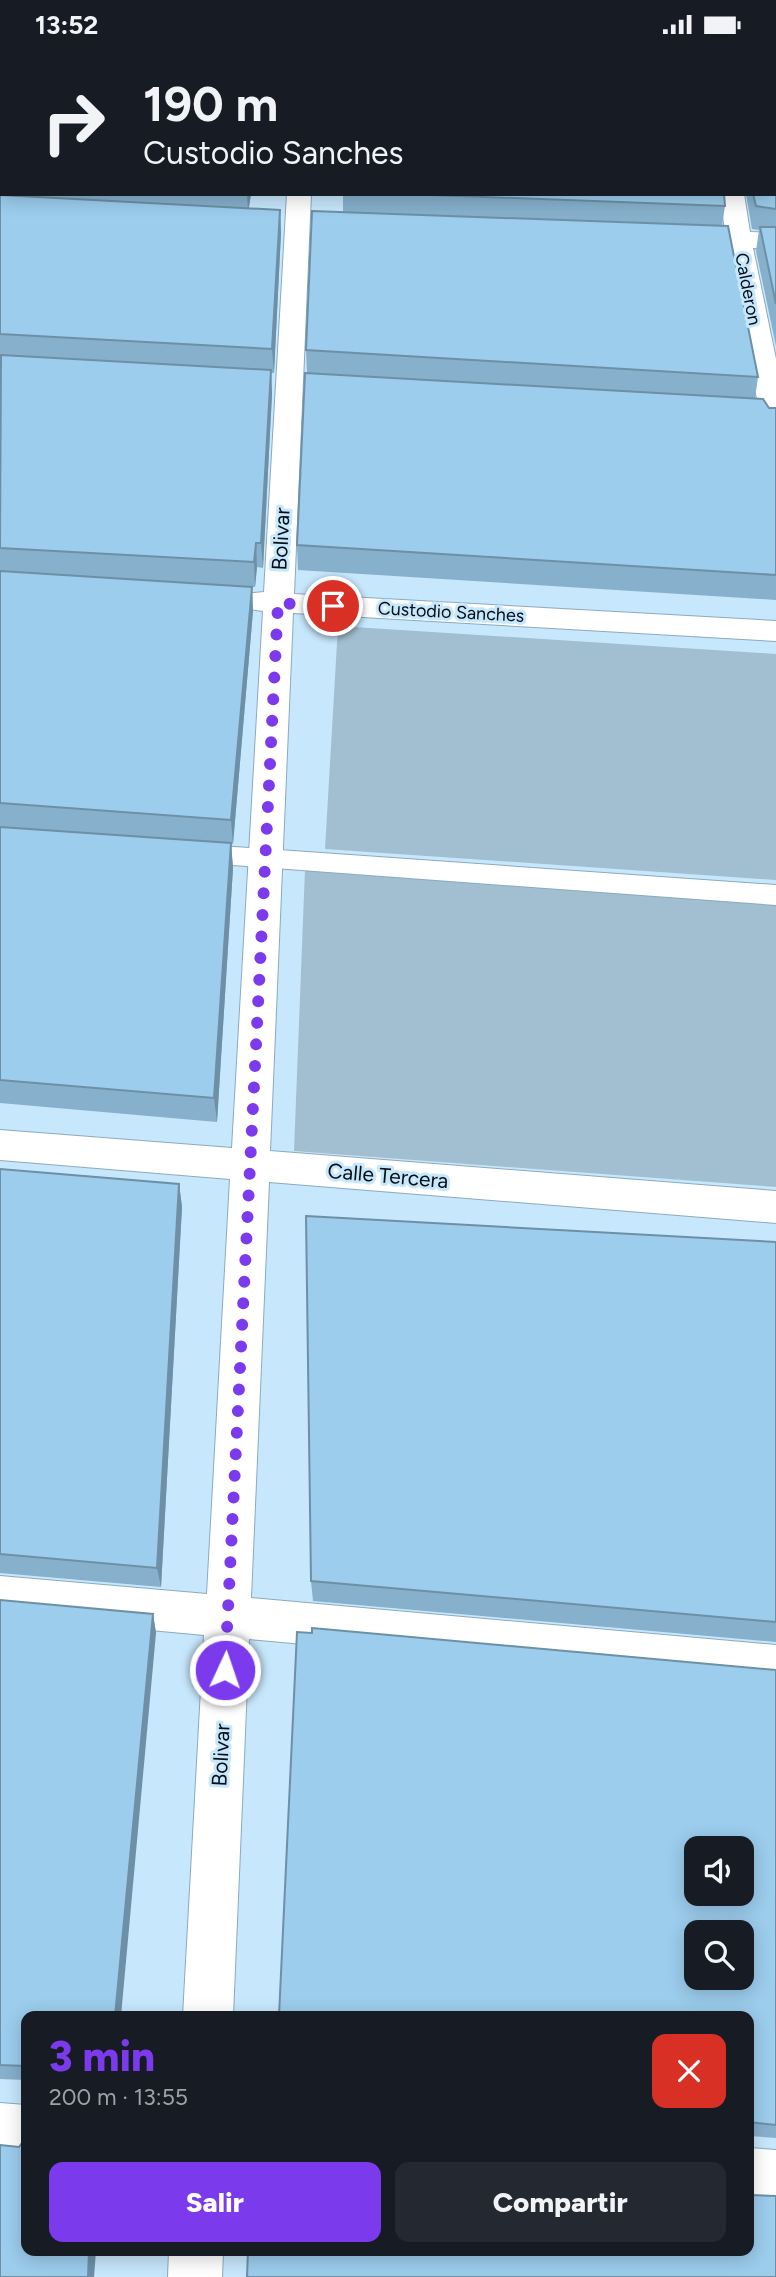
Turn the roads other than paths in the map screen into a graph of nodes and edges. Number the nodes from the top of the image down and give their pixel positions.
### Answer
1 (298, 196) edge
2 (732, 196) edge
3 (284, 223) junction
4 (326, 225) edge
5 (657, 236) edge
6 (740, 240) junction
7 (776, 241) edge
8 (275, 384) junction
9 (317, 386) edge
10 (746, 411) edge
11 (775, 417) edge
12 (222, 599) edge
13 (278, 603) junction
14 (776, 631) edge
15 (167, 851) edge
16 (265, 858) junction
17 (776, 895) edge
18 (0, 1145) edge
19 (250, 1164) junction
20 (776, 1207) edge
21 (0, 1597) edge
22 (228, 1616) junction
23 (776, 1666) edge
24 (208, 2011) edge
25 (0, 2129) edge
26 (21, 2131) edge
27 (754, 2174) edge
28 (776, 2176) edge
29 (196, 2256) edge
30 (195, 2277) edge

1 - 3 street, Bolivar
2 - 6 street, Calderon
3 - 4 street
3 - 8 street, Bolivar
5 - 6 street
6 - 7 street
6 - 11 street, Calderon
8 - 9 street
8 - 13 street, Bolivar
10 - 11 street
12 - 13 street, Custodio Sanches
13 - 14 street, Custodio Sanches
13 - 16 street, Bolivar
15 - 16 lane
16 - 17 lane
16 - 19 street, Bolivar
18 - 19 street, Calle Tercera
19 - 20 street, Calle Tercera
19 - 22 street, Bolivar
21 - 22 street
22 - 23 street
22 - 24 street, Bolivar
25 - 26 street
27 - 28 street
29 - 30 street

